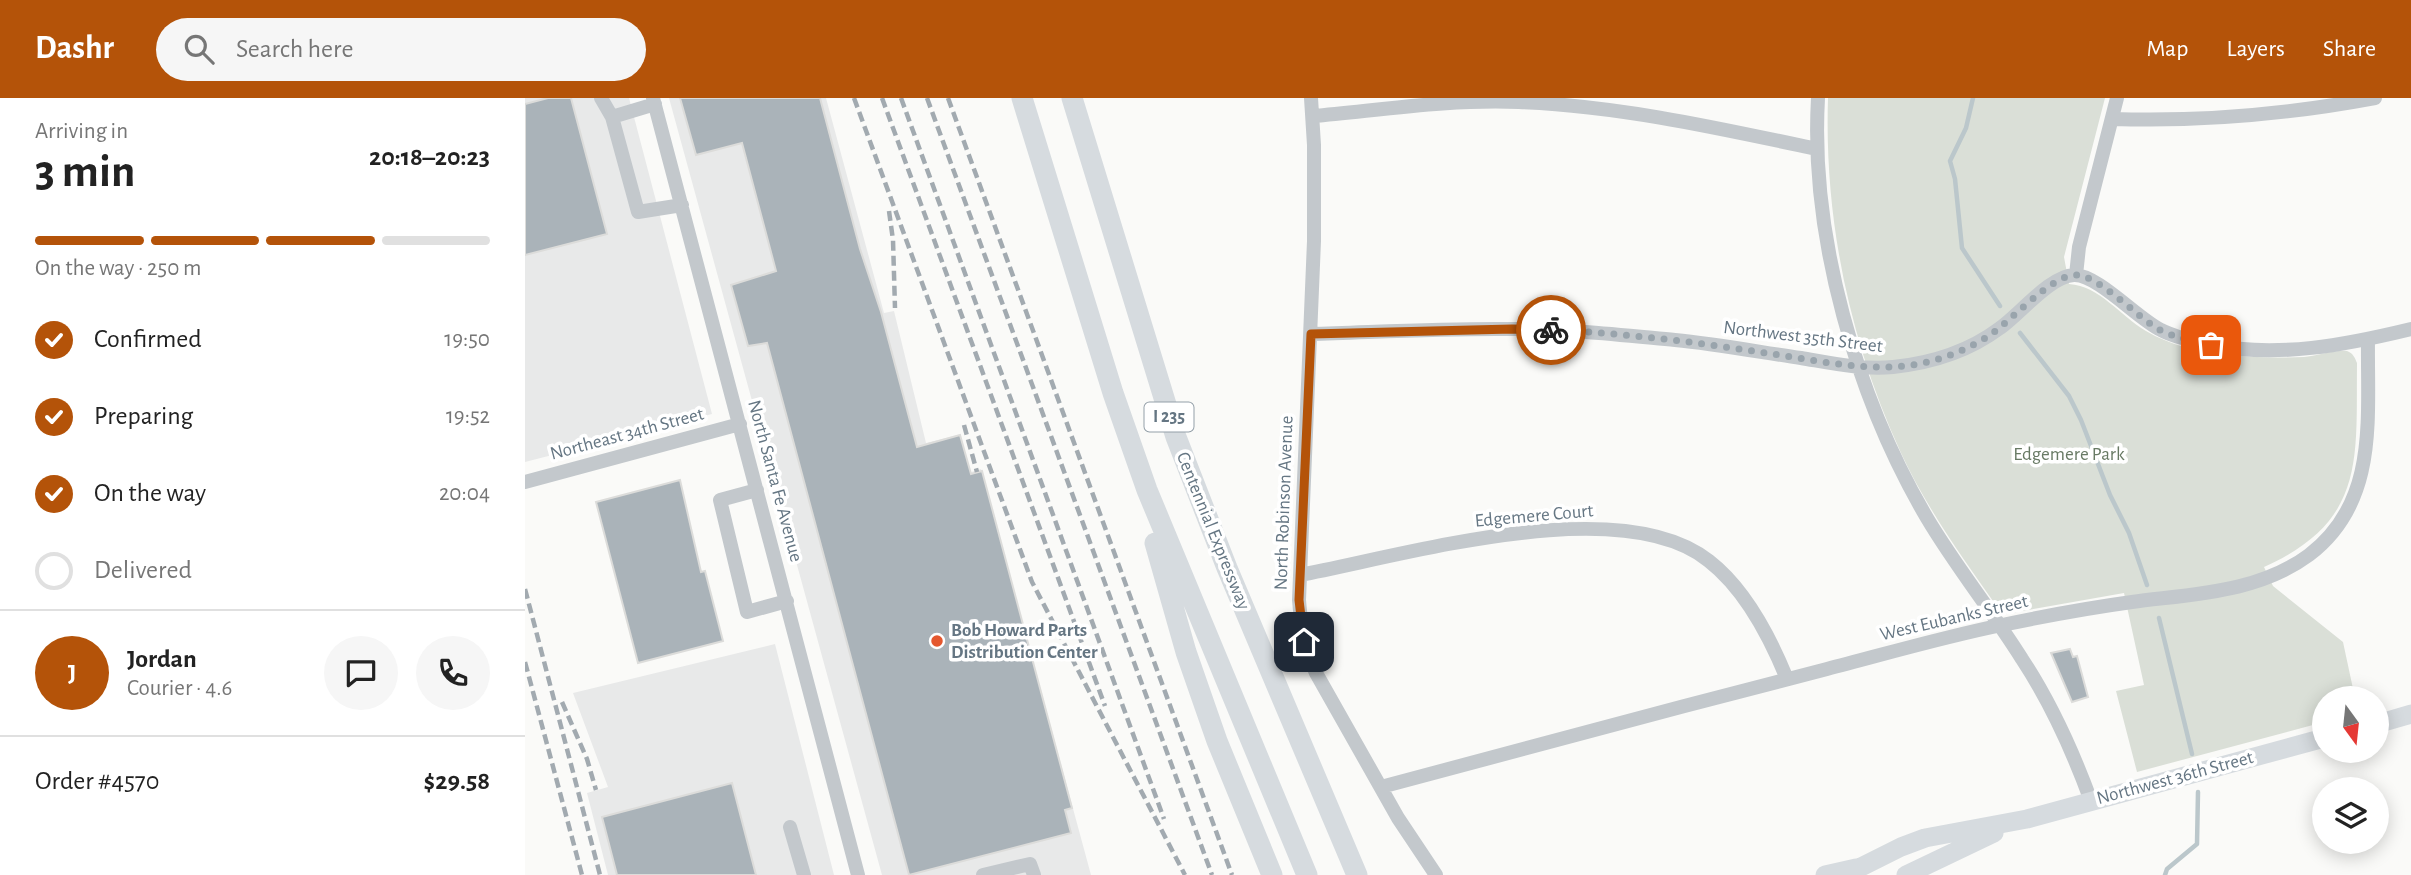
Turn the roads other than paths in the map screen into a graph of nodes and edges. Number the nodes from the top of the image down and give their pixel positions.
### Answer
1 (601, 98) edge
2 (1022, 98) edge
3 (1072, 98) edge
4 (1311, 98) edge
5 (1818, 98) edge
6 (2117, 98) edge
7 (2375, 98) edge
8 (654, 101) edge
9 (1313, 116) junction
10 (612, 117) junction
11 (2113, 119) junction
12 (1817, 149) junction
13 (682, 205) junction
14 (2076, 275) junction
15 (2411, 329) edge
16 (1311, 334) junction
17 (2368, 340) junction
18 (1859, 366) junction
19 (1113, 393) junction
20 (740, 424) junction
21 (525, 482) edge
22 (757, 490) junction
23 (1300, 575) junction
24 (787, 601) junction
25 (2000, 625) junction
26 (1787, 679) junction
27 (2411, 714) edge
28 (2389, 720) edge
29 (2312, 741) edge
30 (1381, 787) junction
31 (2091, 801) junction
32 (2027, 818) junction
33 (790, 827) dead end
34 (1851, 871) edge
35 (804, 875) edge
36 (858, 875) edge
37 (983, 875) edge
38 (1034, 875) edge
39 (1272, 875) edge
40 (1307, 875) edge
41 (1357, 875) edge
42 (1436, 875) edge
43 (1825, 875) edge
44 (1906, 875) edge

1 - 10 street
2 - 19 highway, I 235
3 - 41 highway, Centennial Expressway / I 235
4 - 9 street, North Robinson Avenue
5 - 12 street
6 - 11 street
7 - 11 street
8 - 10 street
8 - 13 street, North Santa Fe Avenue
9 - 12 street
9 - 16 street, North Robinson Avenue
10 - 13 street
11 - 14 street
12 - 18 street
13 - 20 street, North Santa Fe Avenue
14 - 17 street
14 - 18 street, Northwest 35th Street
15 - 17 street
16 - 18 street, Northwest 35th Street
16 - 23 street, North Robinson Avenue
17 - 25 street, West Eubanks Street
18 - 25 street
19 - 39 highway
19 - 40 highway, I 235
20 - 21 street, Northeast 34th Street
20 - 22 street, North Santa Fe Avenue
22 - 24 street, North Santa Fe Avenue
22 - 24 street
23 - 26 street, Edgemere Court
23 - 30 street, North Robinson Avenue
24 - 36 street, North Santa Fe Avenue
25 - 26 street, West Eubanks Street
25 - 31 street
26 - 30 street, West Eubanks Street
27 - 28 main road
29 - 31 main road, Northwest 36th Street
30 - 42 street, North Robinson Avenue
31 - 32 main road, Northwest 36th Street
32 - 34 main road, Northwest 36th Street
32 - 44 main road, Northwest 36th Street
33 - 35 street
34 - 43 main road, Northwest 36th Street
37 - 38 street

